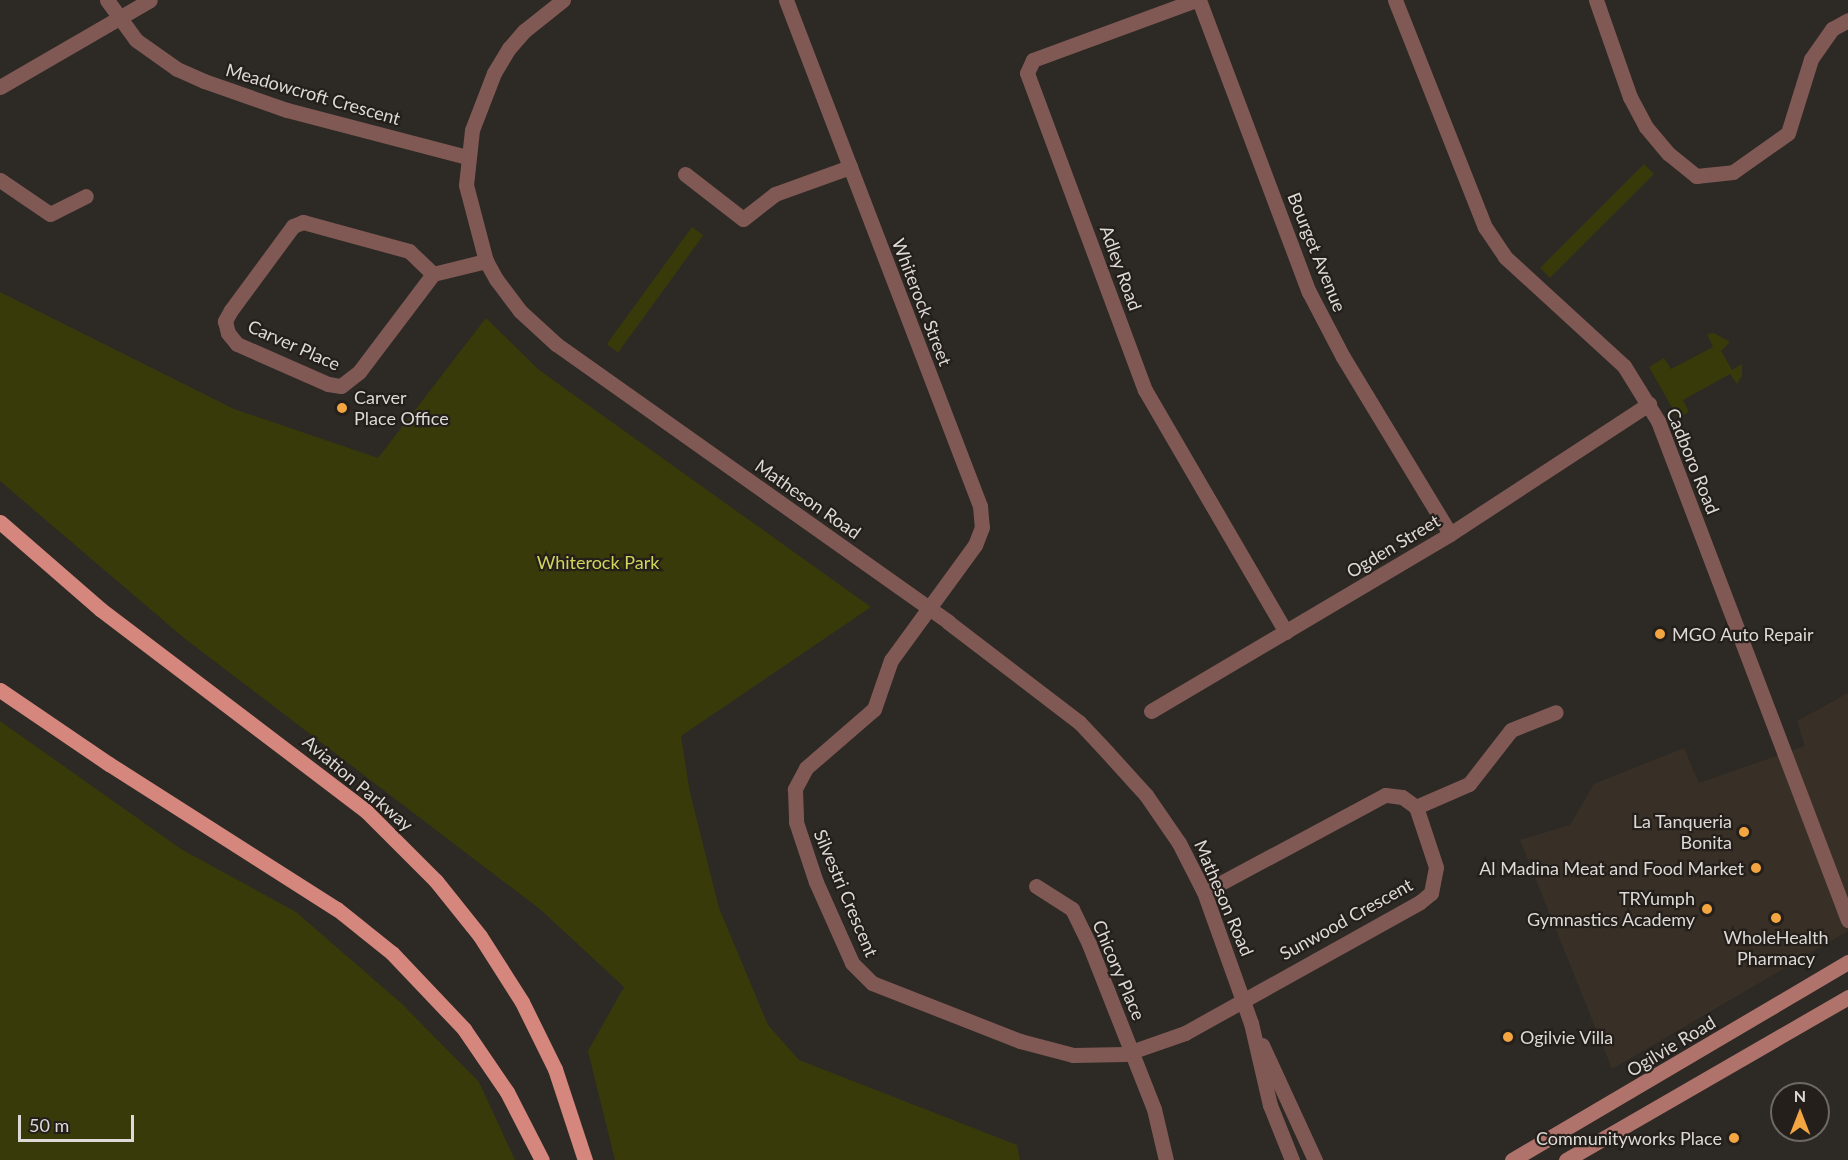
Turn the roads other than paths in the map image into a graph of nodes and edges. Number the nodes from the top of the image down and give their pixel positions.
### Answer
1 (107, 0) edge
2 (150, 0) edge
3 (563, 0) edge
4 (786, 0) edge
5 (1197, 0) edge
6 (1395, 0) edge
7 (1596, 0) edge
8 (120, 18) junction
9 (1848, 20) edge
10 (0, 87) edge
11 (467, 157) junction
12 (849, 167) junction
13 (685, 174) dead end
14 (0, 180) edge
15 (86, 196) dead end
16 (486, 261) junction
17 (433, 274) junction
18 (1649, 404) junction
19 (0, 522) edge
20 (1450, 534) junction
21 (929, 610) junction
22 (1286, 632) junction
23 (0, 690) edge
24 (1151, 711) dead end
25 (1556, 712) dead end
26 (1416, 807) junction
27 (1036, 886) dead end
28 (1204, 892) junction
29 (1848, 920) edge
30 (1848, 962) edge
31 (1848, 997) edge
32 (1243, 999) junction
33 (1251, 1023) junction
34 (1132, 1052) junction
35 (543, 1160) edge
36 (585, 1160) edge
37 (1166, 1160) edge
38 (1292, 1160) edge
39 (1315, 1160) edge
40 (1512, 1160) edge
41 (1566, 1160) edge

1 - 8 street, Meadowcroft Crescent
2 - 8 street
3 - 11 street, Matheson Road
4 - 12 street, Whiterock Street
5 - 20 street, Bourget Avenue
5 - 22 street, Adley Road
6 - 18 street, Cadboro Road
7 - 9 street
8 - 10 street
8 - 11 street, Meadowcroft Crescent
11 - 16 street, Matheson Road
12 - 13 street
12 - 21 street, Whiterock Street
14 - 15 street
16 - 17 street
16 - 21 street, Matheson Road
17 - 17 street, Carver Place
18 - 20 street, Ogden Street
18 - 29 street, Cadboro Road
19 - 36 main road, Aviation Parkway
20 - 22 street, Ogden Street
21 - 28 street, Matheson Road
21 - 34 street, Silvestri Crescent
22 - 24 street, Ogden Street
23 - 35 main road
25 - 26 street
26 - 28 street
26 - 32 street, Sunwood Crescent
27 - 34 street, Chicory Place
28 - 32 street, Matheson Road
30 - 40 main road, Ogilvie Road
31 - 41 main road
32 - 33 street, Matheson Road
32 - 34 street, Silvestri Crescent
33 - 38 street, Matheson Road
33 - 39 street, Matheson Road
34 - 37 street, Chicory Place

